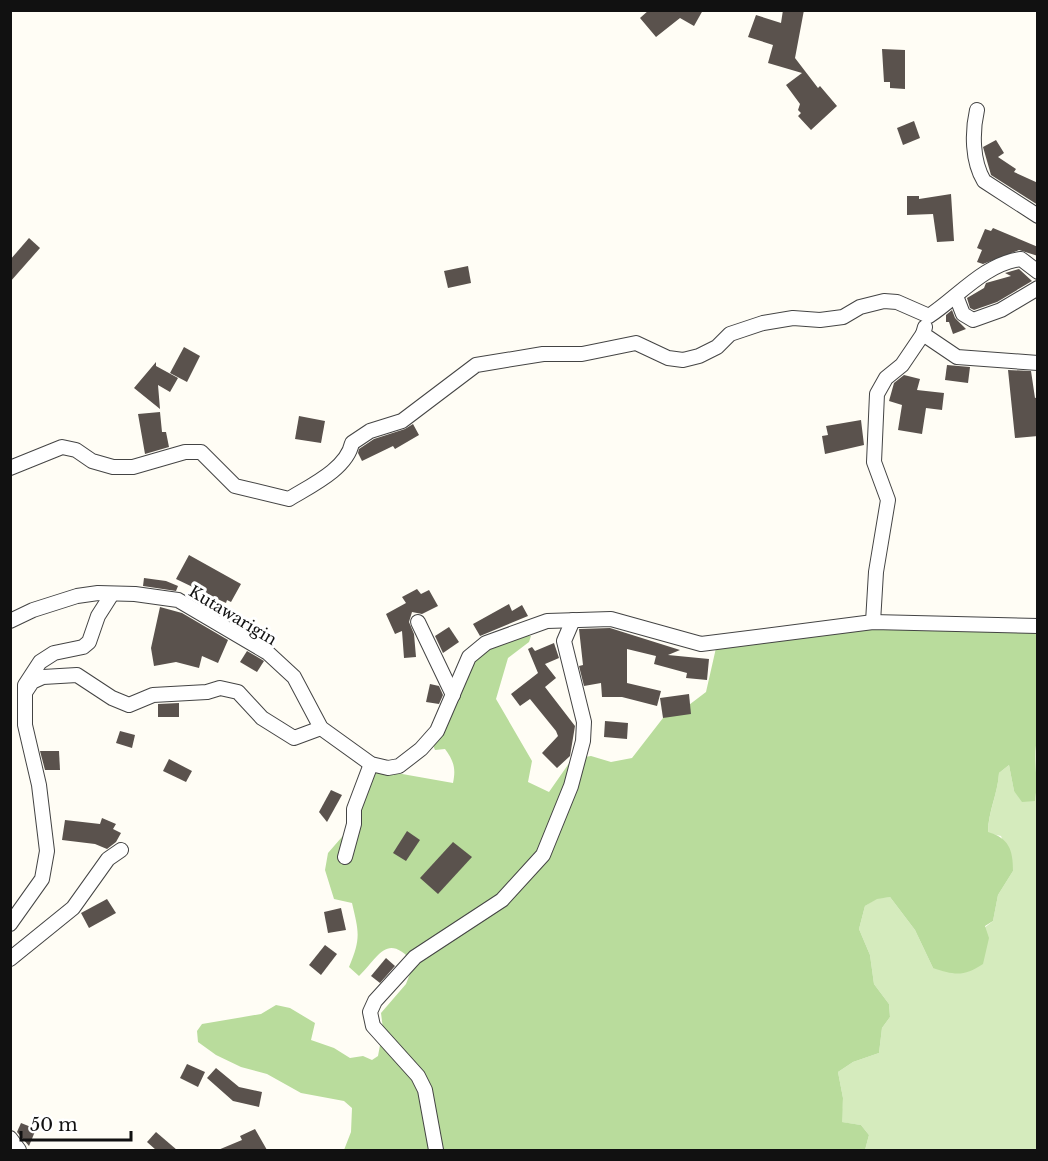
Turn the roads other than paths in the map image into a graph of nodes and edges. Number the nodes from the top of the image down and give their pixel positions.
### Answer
1 (977, 110) dead end
2 (1038, 216) edge
3 (1038, 272) edge
4 (1038, 288) edge
5 (956, 296) junction
6 (929, 316) junction
7 (923, 334) junction
8 (1038, 363) edge
9 (10, 468) edge
10 (112, 594) junction
11 (573, 620) junction
12 (10, 621) edge
13 (418, 622) dead end
14 (873, 622) junction
15 (1038, 626) edge
16 (24, 695) junction
17 (453, 695) junction
18 (321, 728) junction
19 (371, 764) junction
20 (121, 850) dead end
21 (345, 857) dead end
22 (10, 924) edge
23 (10, 959) edge
24 (10, 1138) edge
25 (19, 1150) edge
26 (436, 1150) edge

1 - 2 street
3 - 5 street
4 - 5 street
5 - 6 street
6 - 7 street
6 - 9 street
7 - 8 street
7 - 14 street
10 - 12 street, Kutawarigin
10 - 16 street
10 - 18 street, Kutawarigin
11 - 14 street
11 - 17 street
11 - 26 street
13 - 17 street
14 - 15 street
16 - 18 street
16 - 22 street
17 - 19 street
18 - 19 street, Kutawarigin
19 - 21 street
20 - 23 street
24 - 25 street

